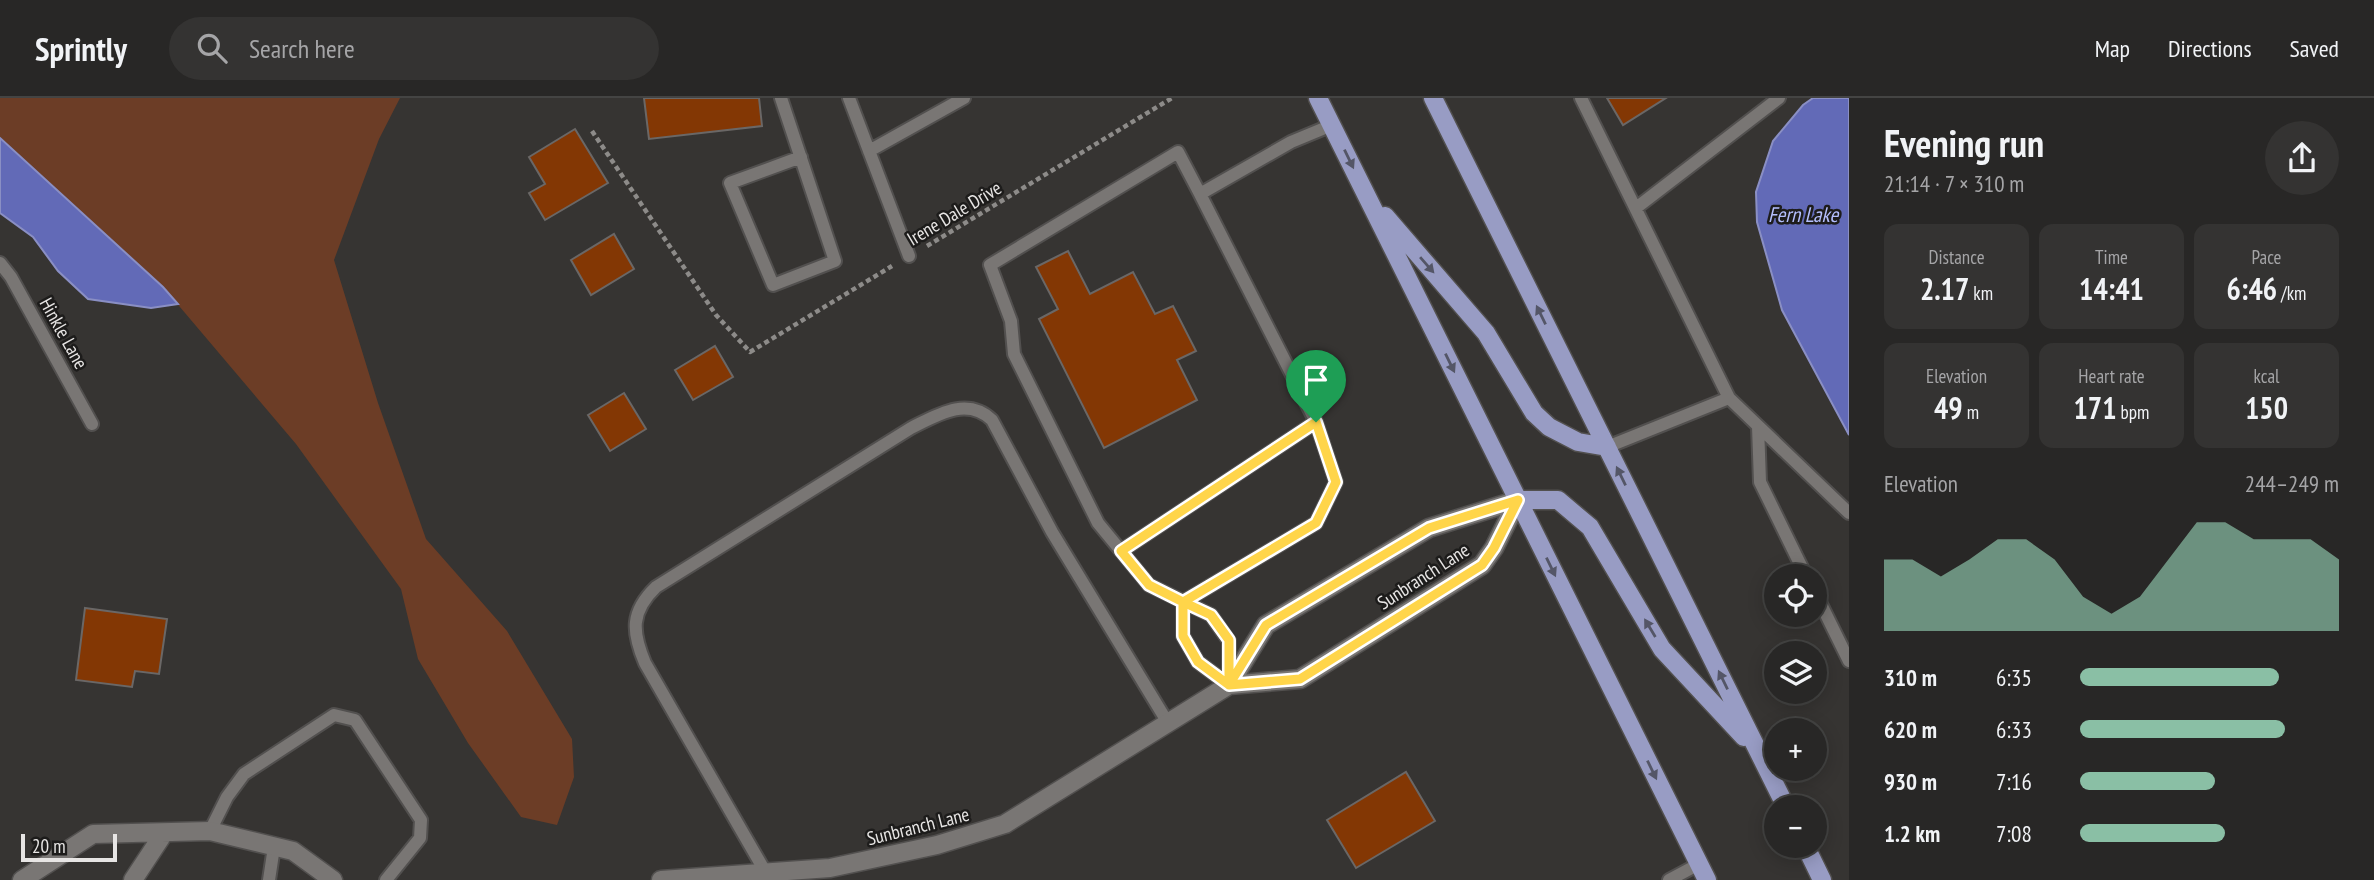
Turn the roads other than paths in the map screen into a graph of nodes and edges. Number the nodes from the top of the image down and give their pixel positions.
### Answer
1 (781, 98) edge
2 (849, 98) edge
3 (964, 98) edge
4 (1318, 98) edge
5 (1433, 98) edge
6 (1581, 98) edge
7 (1779, 98) edge
8 (1332, 125) junction
9 (869, 151) junction
10 (801, 157) junction
11 (1200, 194) junction
12 (1367, 195) junction
13 (1636, 208) junction
14 (909, 256) road end
15 (0, 263) edge
16 (1729, 398) junction
17 (1316, 422) junction
18 (92, 424) dead end
19 (1758, 426) junction
20 (1607, 447) junction
21 (1518, 500) junction
22 (1849, 513) edge
23 (1121, 551) junction
24 (1801, 564) edge
25 (1183, 602) junction
26 (1827, 617) edge
27 (1849, 662) edge
28 (1229, 685) junction
29 (1168, 723) junction
30 (1759, 753) junction
31 (1780, 795) edge
32 (210, 831) junction
33 (164, 833) junction
34 (274, 847) junction
35 (1811, 858) edge
36 (1703, 872) edge
37 (766, 873) junction
38 (22, 880) edge
39 (133, 880) edge
40 (269, 880) edge
41 (333, 880) edge
42 (386, 880) edge
43 (661, 880) edge
44 (1669, 880) edge
45 (1822, 880) edge

1 - 10 lane
2 - 9 lane
3 - 9 lane
4 - 8 main road
20 -> 5 main road
6 - 13 lane
7 - 13 lane
8 - 11 lane
8 -> 12 main road
9 - 14 lane
10 - 10 lane
11 - 17 lane
11 - 23 lane
12 -> 20 main road
12 -> 21 main road
13 - 16 lane
15 - 18 lane, Hinkle Lane
16 - 19 lane
16 - 20 lane
17 - 23 lane
17 - 25 lane
19 - 22 lane
19 - 24 lane
30 -> 20 main road
21 - 28 street, Sunbranch Lane
21 - 28 street, Sunbranch Lane
30 -> 21 main road
21 -> 36 main road
23 - 25 lane
25 - 28 lane
25 - 28 lane
26 - 27 lane
28 - 29 street, Sunbranch Lane
29 - 37 street, Sunbranch Lane
29 - 37 lane
30 - 31 main road
32 - 33 street
32 - 34 street
32 - 42 lane
33 - 38 street
33 - 39 street
34 - 40 lane
34 - 41 street
35 - 45 main road
36 - 44 lane
37 - 43 street, Sunbranch Lane

